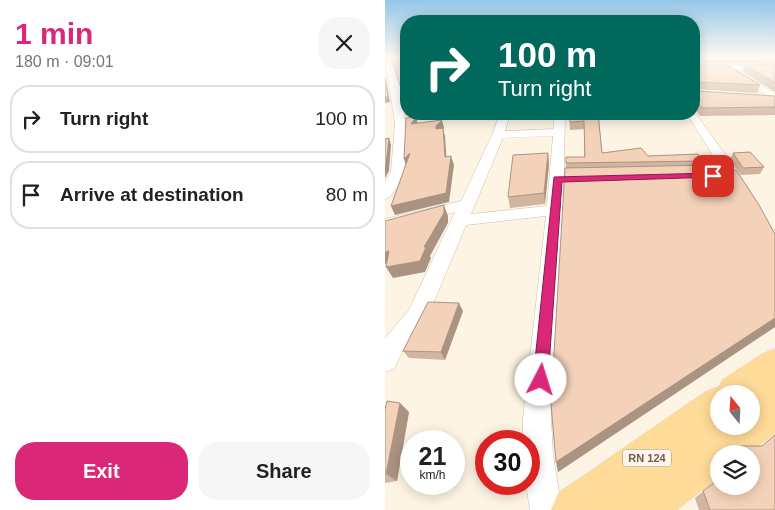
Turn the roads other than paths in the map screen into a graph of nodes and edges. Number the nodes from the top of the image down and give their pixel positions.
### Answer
1 (394, 81) edge
2 (748, 81) edge
3 (400, 96) edge
4 (757, 98) edge
5 (775, 99) edge
6 (401, 120) edge
7 (503, 120) edge
8 (697, 120) edge
9 (559, 123) edge
10 (498, 135) junction
11 (732, 175) junction
12 (713, 176) edge
13 (385, 194) edge
14 (749, 201) edge
15 (467, 204) junction
16 (555, 210) junction
17 (460, 220) junction
18 (385, 224) edge
19 (385, 361) edge
20 (775, 366) edge
21 (749, 385) edge
22 (775, 408) edge
23 (710, 412) edge
24 (760, 419) edge
25 (739, 435) edge
26 (546, 510) edge
27 (575, 510) edge
28 (638, 510) edge

1 - 3 street
2 - 5 street
4 - 5 street
6 - 13 street
7 - 10 street
8 - 11 street
9 - 10 street
9 - 16 street
10 - 15 street
11 - 12 street
11 - 14 street
15 - 17 street
15 - 18 street
16 - 17 street
16 - 26 street
17 - 19 street
20 - 21 main road
22 - 24 main road, RN 124
23 - 27 main road, RN 124
25 - 28 main road, RN 124

